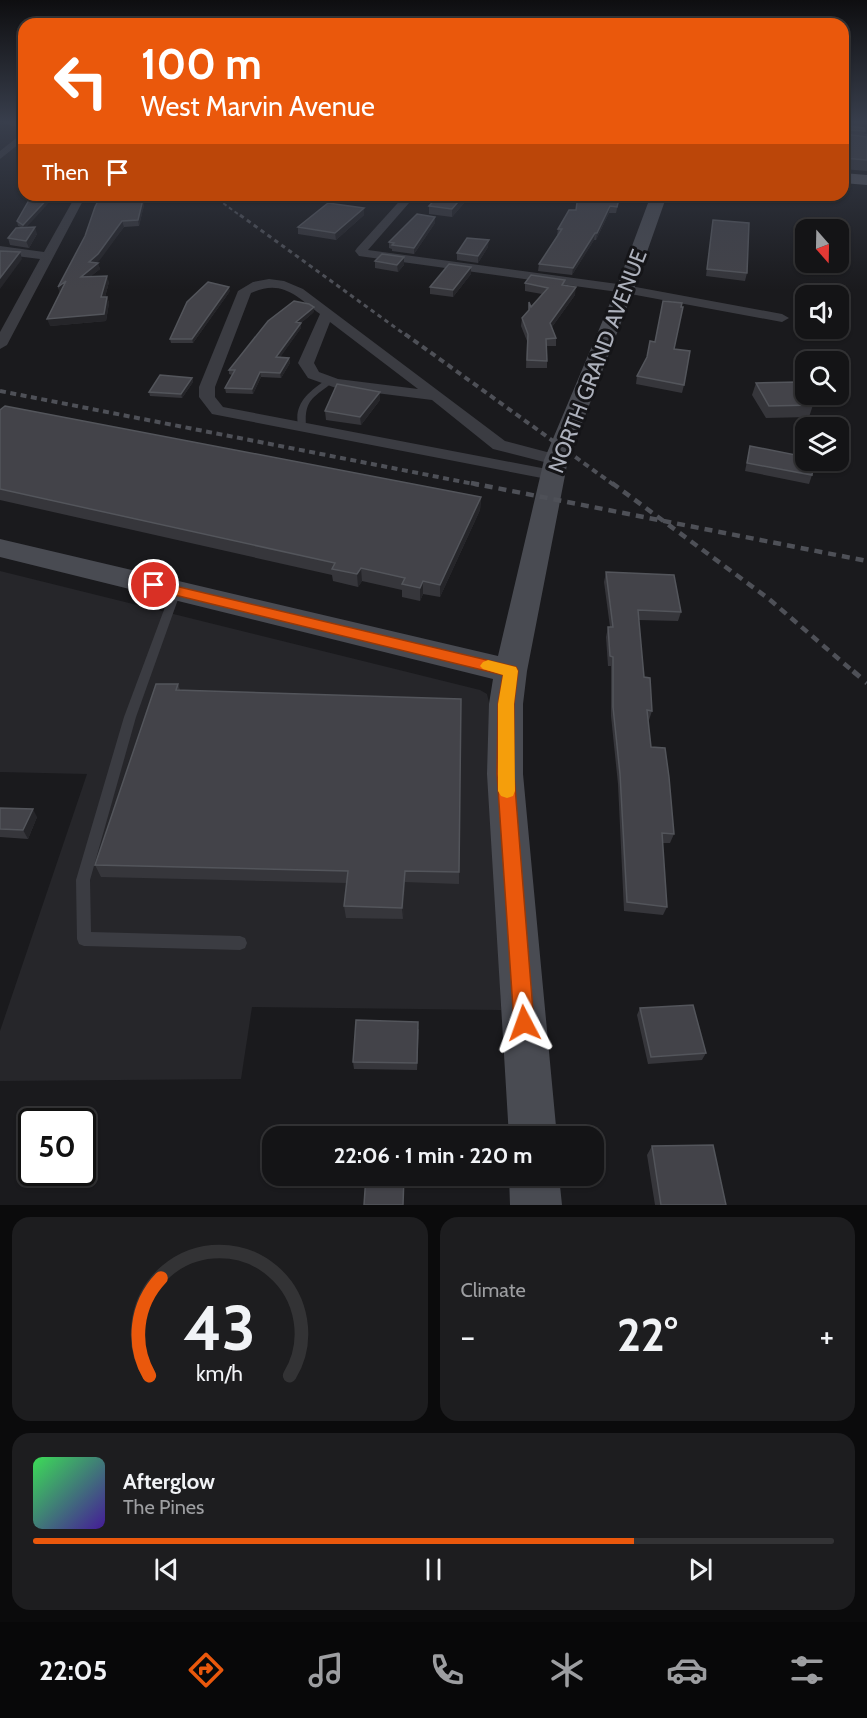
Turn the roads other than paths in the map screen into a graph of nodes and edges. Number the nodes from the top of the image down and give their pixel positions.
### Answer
1 (849, 178) edge
2 (867, 180) edge
3 (78, 201) edge
4 (406, 201) edge
5 (657, 201) edge
6 (0, 250) edge
7 (49, 256) junction
8 (625, 289) junction
9 (327, 313) junction
10 (782, 318) dead end
11 (0, 345) edge
12 (328, 381) junction
13 (437, 396) junction
14 (302, 427) junction
15 (554, 467) junction
16 (0, 548) edge
17 (176, 591) junction
18 (511, 671) junction
19 (240, 943) dead end
20 (532, 1126) edge
21 (535, 1186) edge
22 (536, 1205) edge

1 - 2 main road
3 - 7 street
4 - 8 street
5 - 8 main road, NORTH GRAND AVENUE
6 - 7 street
7 - 11 street
8 - 10 street
8 - 15 main road, NORTH GRAND AVENUE
9 - 12 street
9 - 13 street
9 - 14 street
12 - 13 street
12 - 14 lane
13 - 15 street
14 - 15 street
15 - 18 main road, NORTH GRAND AVENUE
16 - 17 main road
17 - 18 main road
17 - 19 lane
18 - 20 main road, NORTH GRAND AVENUE
21 - 22 main road

